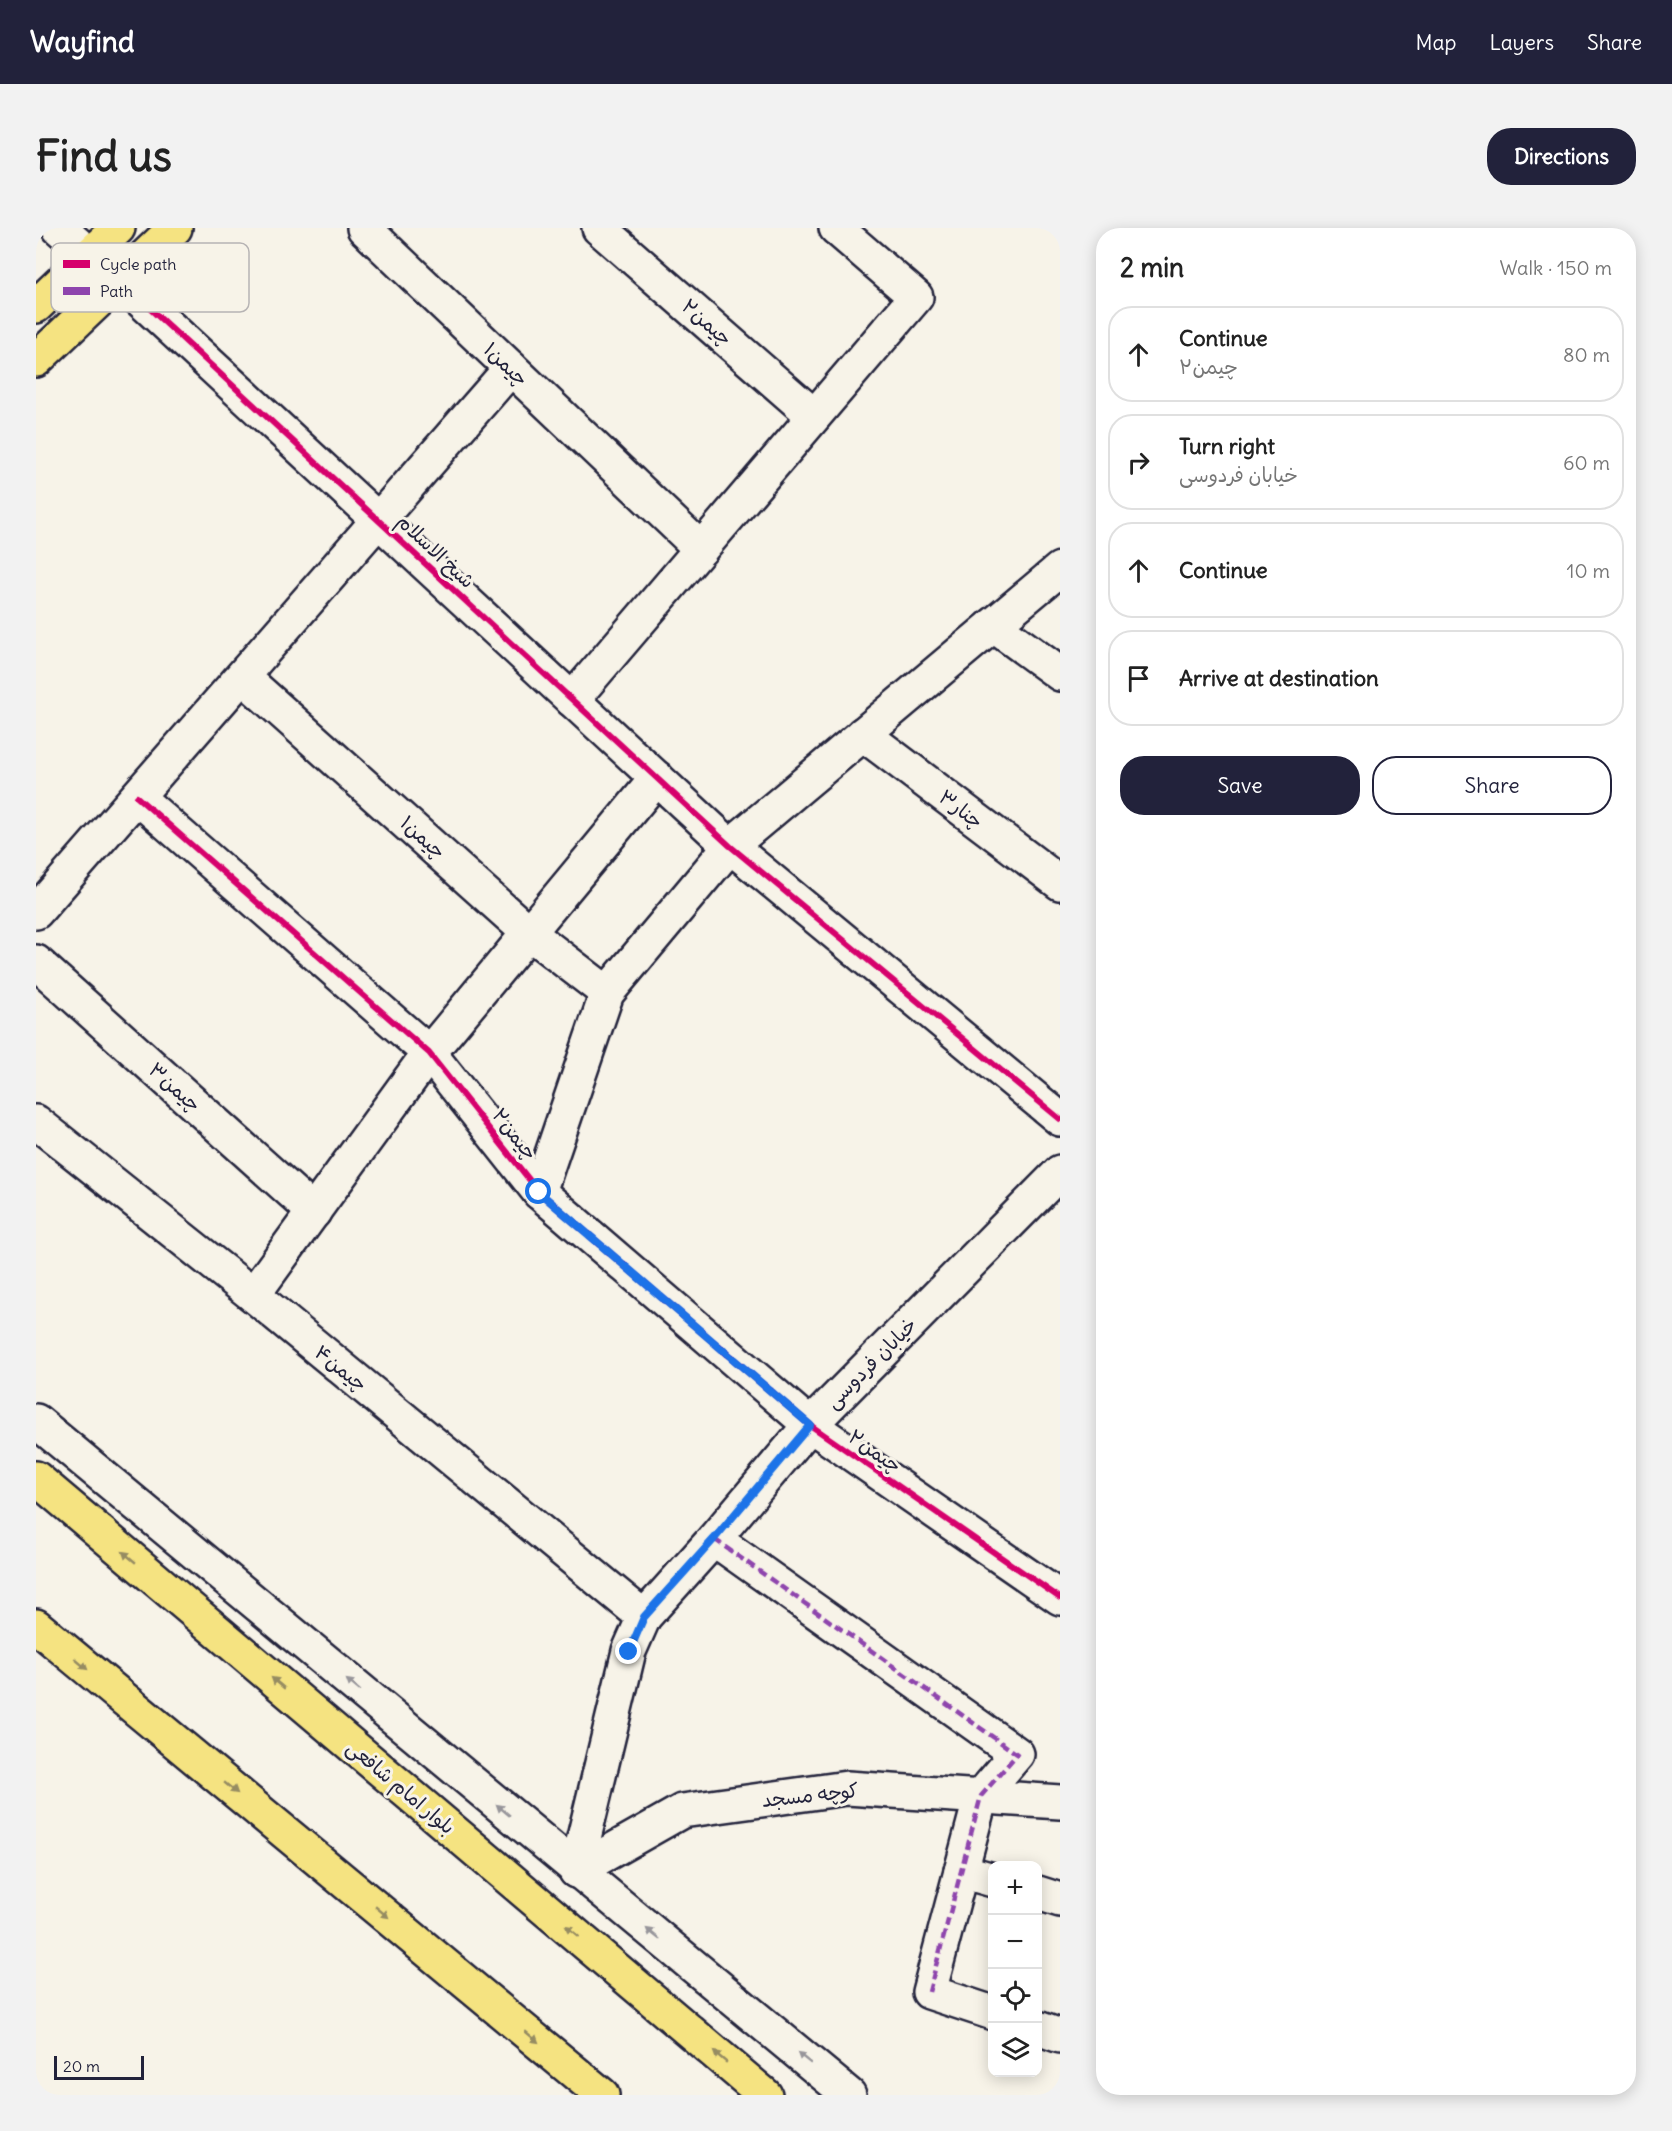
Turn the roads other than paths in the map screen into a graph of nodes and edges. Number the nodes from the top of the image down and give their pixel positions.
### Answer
1 (59, 228) edge
2 (118, 228) edge
3 (175, 228) edge
4 (364, 228) edge
5 (599, 228) edge
6 (836, 228) edge
7 (76, 243) edge
8 (102, 243) edge
9 (159, 243) edge
10 (51, 292) edge
11 (36, 306) edge
12 (87, 312) edge
13 (154, 312) edge
14 (36, 360) edge
15 (511, 369) junction
16 (814, 416) junction
17 (380, 521) junction
18 (701, 549) junction
19 (1060, 569) edge
20 (993, 625) junction
21 (1060, 674) edge
22 (243, 677) junction
23 (572, 700) junction
24 (863, 734) junction
25 (657, 778) junction
26 (137, 797) junction
27 (730, 846) junction
28 (1060, 883) edge
29 (36, 912) edge
30 (529, 933) junction
31 (36, 962) edge
32 (607, 993) junction
33 (429, 1053) junction
34 (1060, 1119) edge
35 (36, 1122) edge
36 (1060, 1172) edge
37 (539, 1192) junction
38 (314, 1212) junction
39 (253, 1295) junction
40 (36, 1421) edge
41 (810, 1425) junction
42 (36, 1478) edge
43 (714, 1539) junction
44 (1060, 1598) edge
45 (644, 1617) junction
46 (36, 1626) edge
47 (981, 1796) junction
48 (1060, 1802) edge
49 (576, 1871) junction
50 (961, 1871) junction
51 (988, 1879) edge
52 (1042, 1894) edge
53 (1060, 1900) edge
54 (988, 2011) edge
55 (1042, 2029) edge
56 (1060, 2036) edge
57 (602, 2095) edge
58 (765, 2095) edge
59 (849, 2095) edge

1 - 7 street
2 - 8 main road
3 - 9 main road
4 - 15 street, چیمن۱
5 - 16 street, چیمن۲
6 - 16 street
10 - 11 main road
12 - 14 main road
13 - 17 street, شیخ الاسلام
15 - 17 street
15 - 18 street, چیمن۱
16 - 18 street
17 - 22 street
17 - 23 street, شیخ الاسلام
18 - 23 street
19 - 20 street
20 - 21 street
20 - 24 street
22 - 26 street
22 - 30 street, چیمن۱
23 - 25 street, شیخ الاسلام
24 - 27 street
24 - 28 street, چنار۳
25 - 27 street, شیخ الاسلام
25 - 30 street
26 - 29 street
26 - 33 street, چیمن۲
27 - 32 street
27 - 34 street, شیخ الاسلام
30 - 32 street, چیمن۱
30 - 33 street
31 - 38 street, چیمن۳
32 - 37 street
33 - 37 street, چیمن۲
33 - 38 street
35 - 39 street, چیمن۴
36 - 41 street, خیابان فردوسی
37 - 41 street, چیمن۲
38 - 39 street
39 - 45 street, چیمن۴
49 -> 40 street
41 - 43 street, خیابان فردوسی
41 - 44 street, چیمن۲
58 -> 42 main road, بلوار امام شافعی
43 - 45 street, خیابان فردوسی
43 - 47 street
45 - 49 street, خیابان فردوسی
46 -> 57 main road
47 - 48 street, کوچه مسجد
47 - 49 street, کوچه مسجد
47 - 50 street
59 -> 49 street
50 - 51 street
50 - 54 street
52 - 53 street
55 - 56 street

